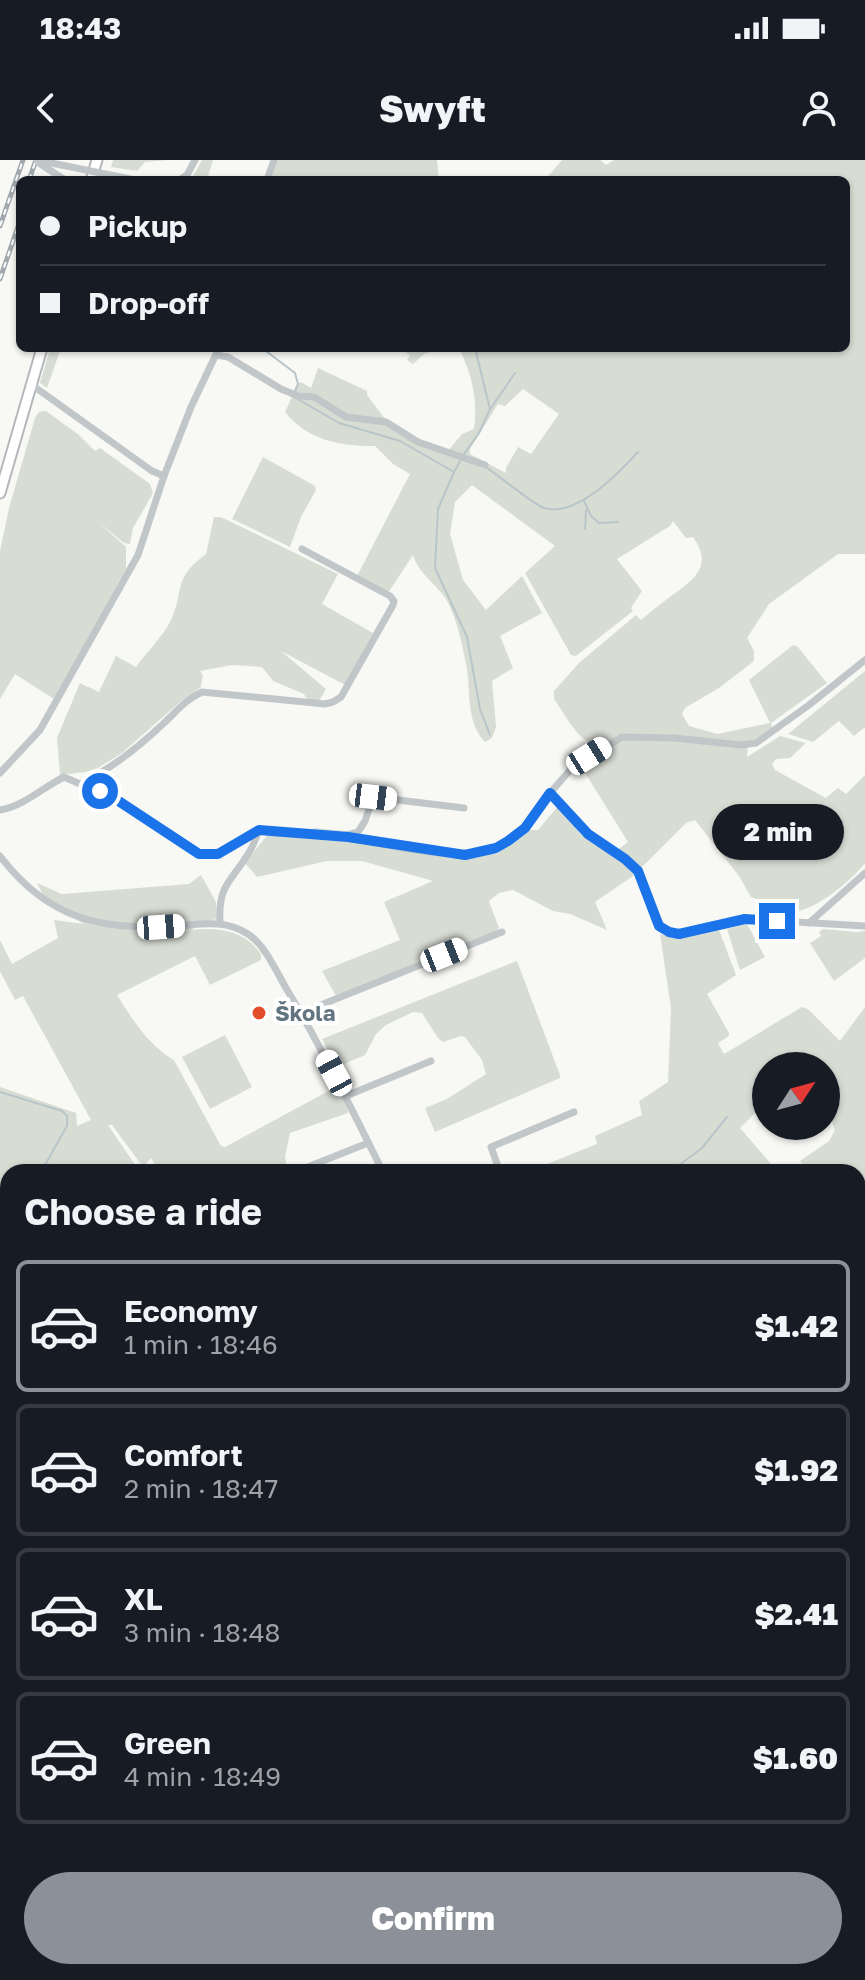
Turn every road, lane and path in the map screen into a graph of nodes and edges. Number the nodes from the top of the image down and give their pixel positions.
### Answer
1 (35, 160) edge
2 (59, 176) edge
3 (115, 176) edge
4 (39, 352) edge
5 (218, 352) edge
6 (32, 385) junction
7 (485, 465) dead end
8 (164, 476) junction
9 (0, 493) edge
10 (302, 549) dead end
11 (865, 660) edge
12 (0, 773) edge
13 (82, 783) junction
14 (550, 793) junction
15 (464, 808) dead end
16 (0, 810) edge
17 (259, 830) junction
18 (341, 837) junction
19 (0, 856) edge
20 (865, 873) edge
21 (220, 922) junction
22 (809, 923) junction
23 (865, 926) edge
24 (502, 932) dead end
25 (301, 1013) junction
26 (431, 1061) dead end
27 (346, 1096) junction
28 (574, 1112) dead end
29 (368, 1143) junction
30 (315, 1164) edge
31 (379, 1164) edge
32 (497, 1164) edge

1 - 2 street, bridge
1 - 3 street, bridge
4 - 6 main road
5 - 7 street
5 - 8 street
6 - 8 street
6 - 9 main road
8 - 12 street
10 - 13 street
11 - 14 street
13 - 16 street
13 - 17 street
14 - 18 street
14 - 22 street
15 - 18 street
17 - 18 street
17 - 21 street
19 - 21 street
20 - 22 street
21 - 25 street
22 - 23 street
24 - 25 street
25 - 27 street
26 - 27 street
27 - 29 street
28 - 32 street
29 - 30 street
29 - 31 street

